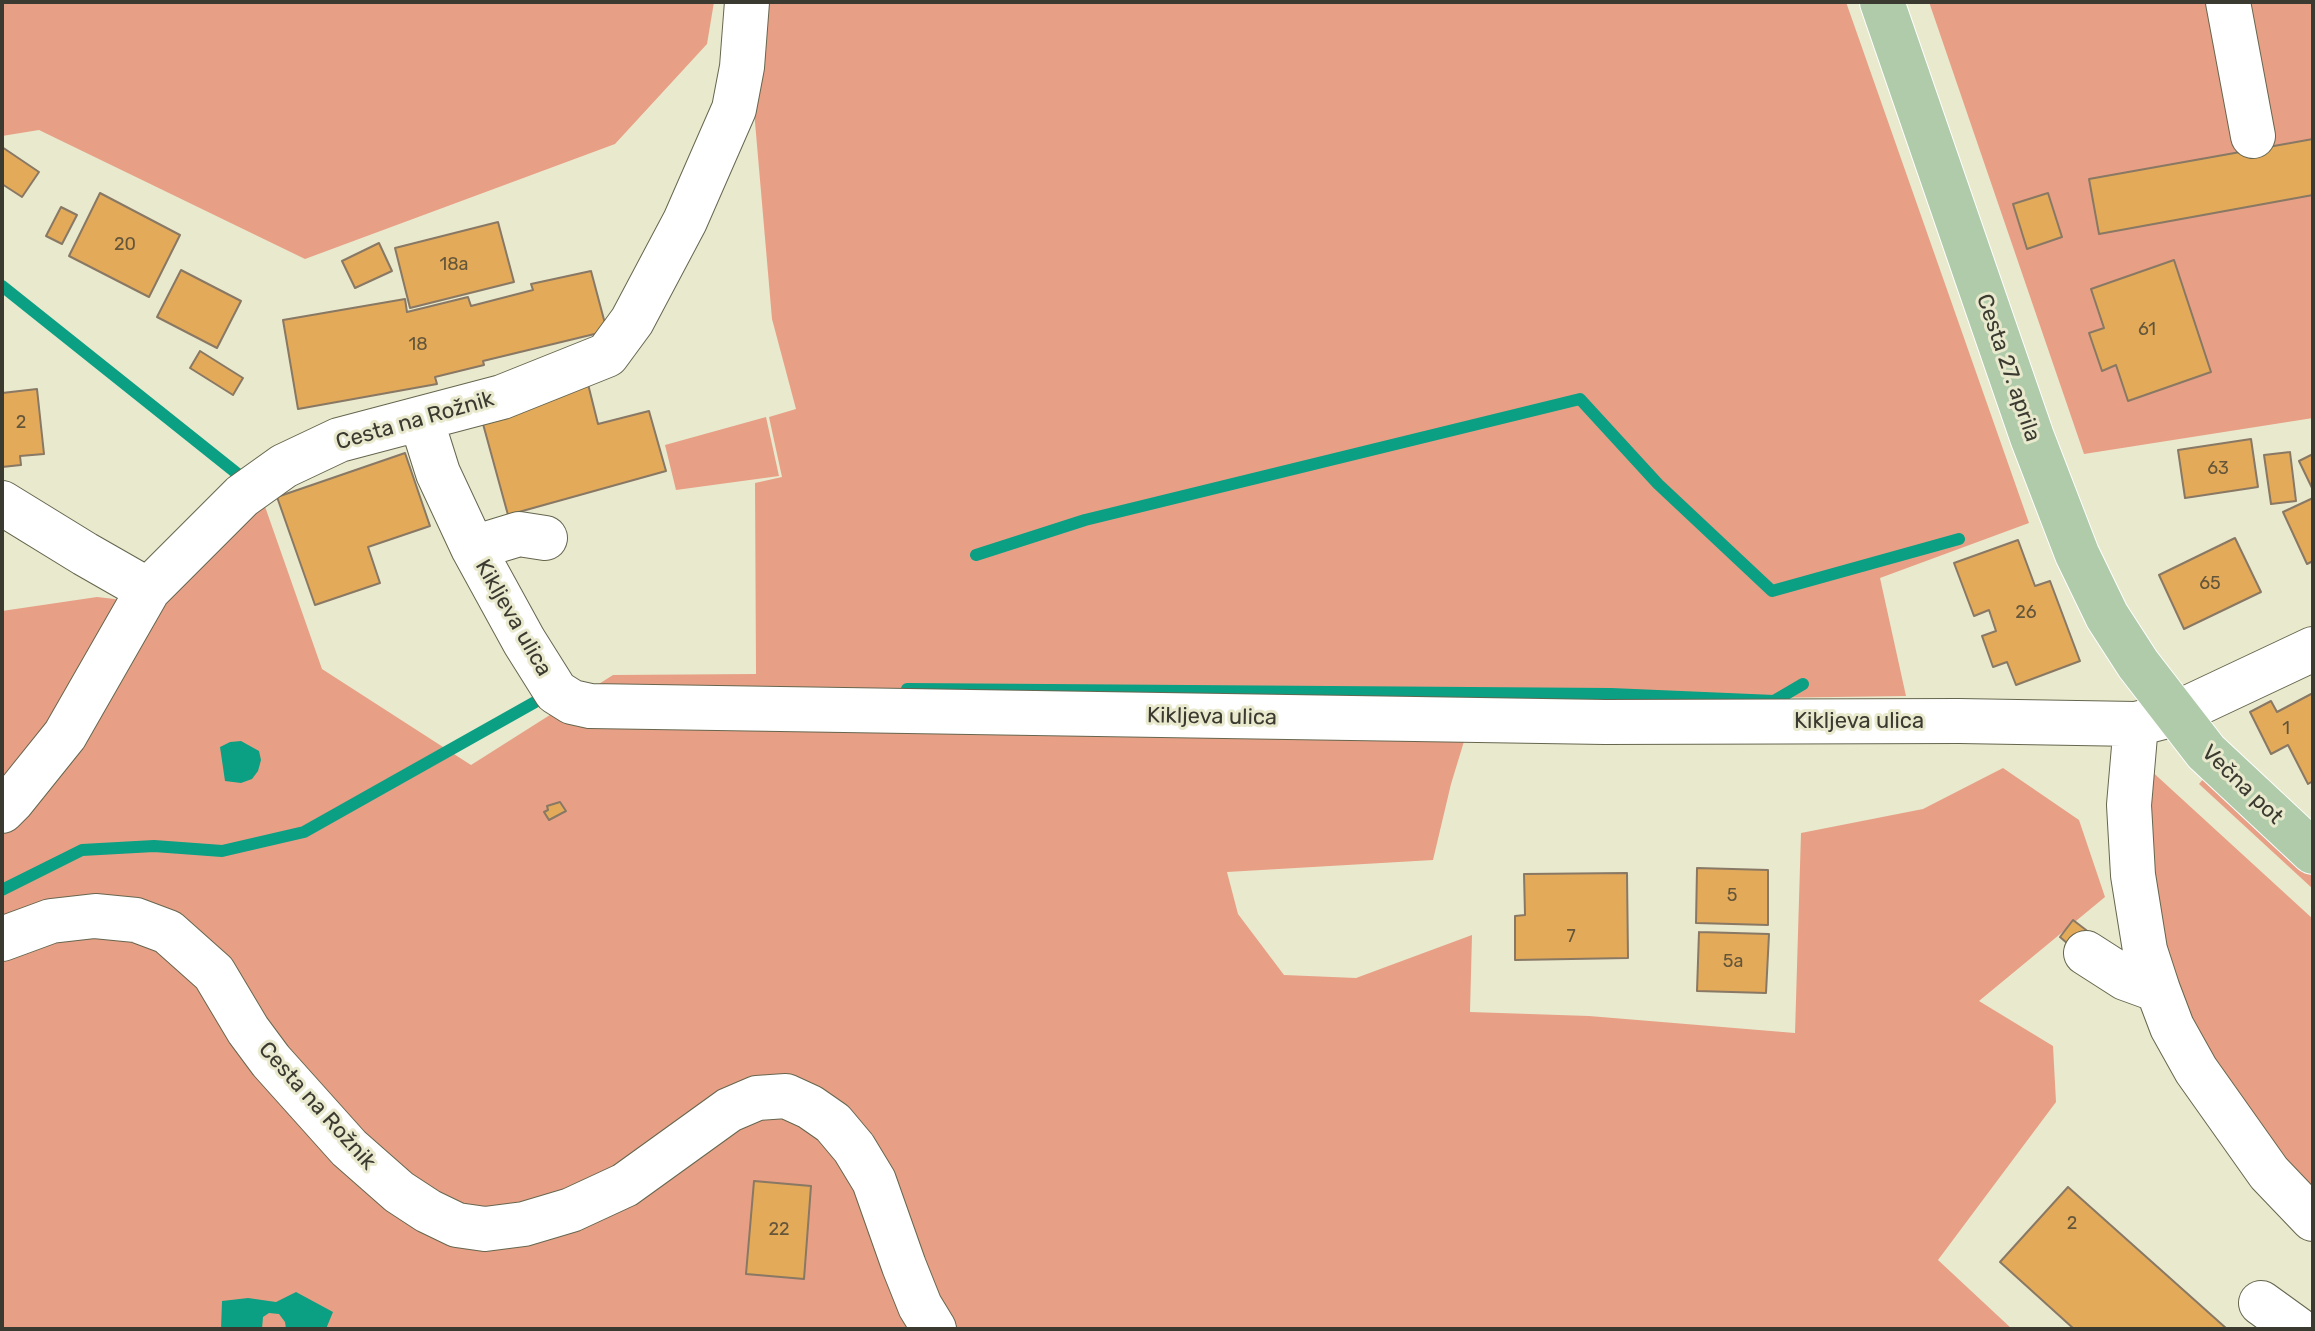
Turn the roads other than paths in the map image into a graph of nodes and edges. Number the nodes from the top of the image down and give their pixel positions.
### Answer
1 (747, 2) edge
2 (1882, 2) edge
3 (2228, 2) edge
4 (2253, 136) dead end
5 (421, 419) junction
6 (2, 503) edge
7 (148, 590) junction
8 (2313, 649) edge
9 (2156, 719) junction
10 (2, 811) edge
11 (2313, 852) edge
12 (2, 939) edge
13 (2086, 953) dead end
14 (2158, 990) junction
15 (2313, 1219) edge
16 (2261, 1303) dead end
17 (936, 1329) edge
18 (2297, 1329) edge

1 - 5 street, Cesta na Rožnik
2 - 9 main road, Cesta 27. aprila
3 - 4 street
5 - 7 street, Cesta na Rožnik
5 - 9 street, Kikljeva ulica
6 - 7 street
7 - 10 street, Cesta na Rožnik
8 - 9 street
9 - 11 main road, Večna pot
9 - 14 street
12 - 17 street, Cesta na Rožnik
13 - 14 street
14 - 15 street
16 - 18 street

